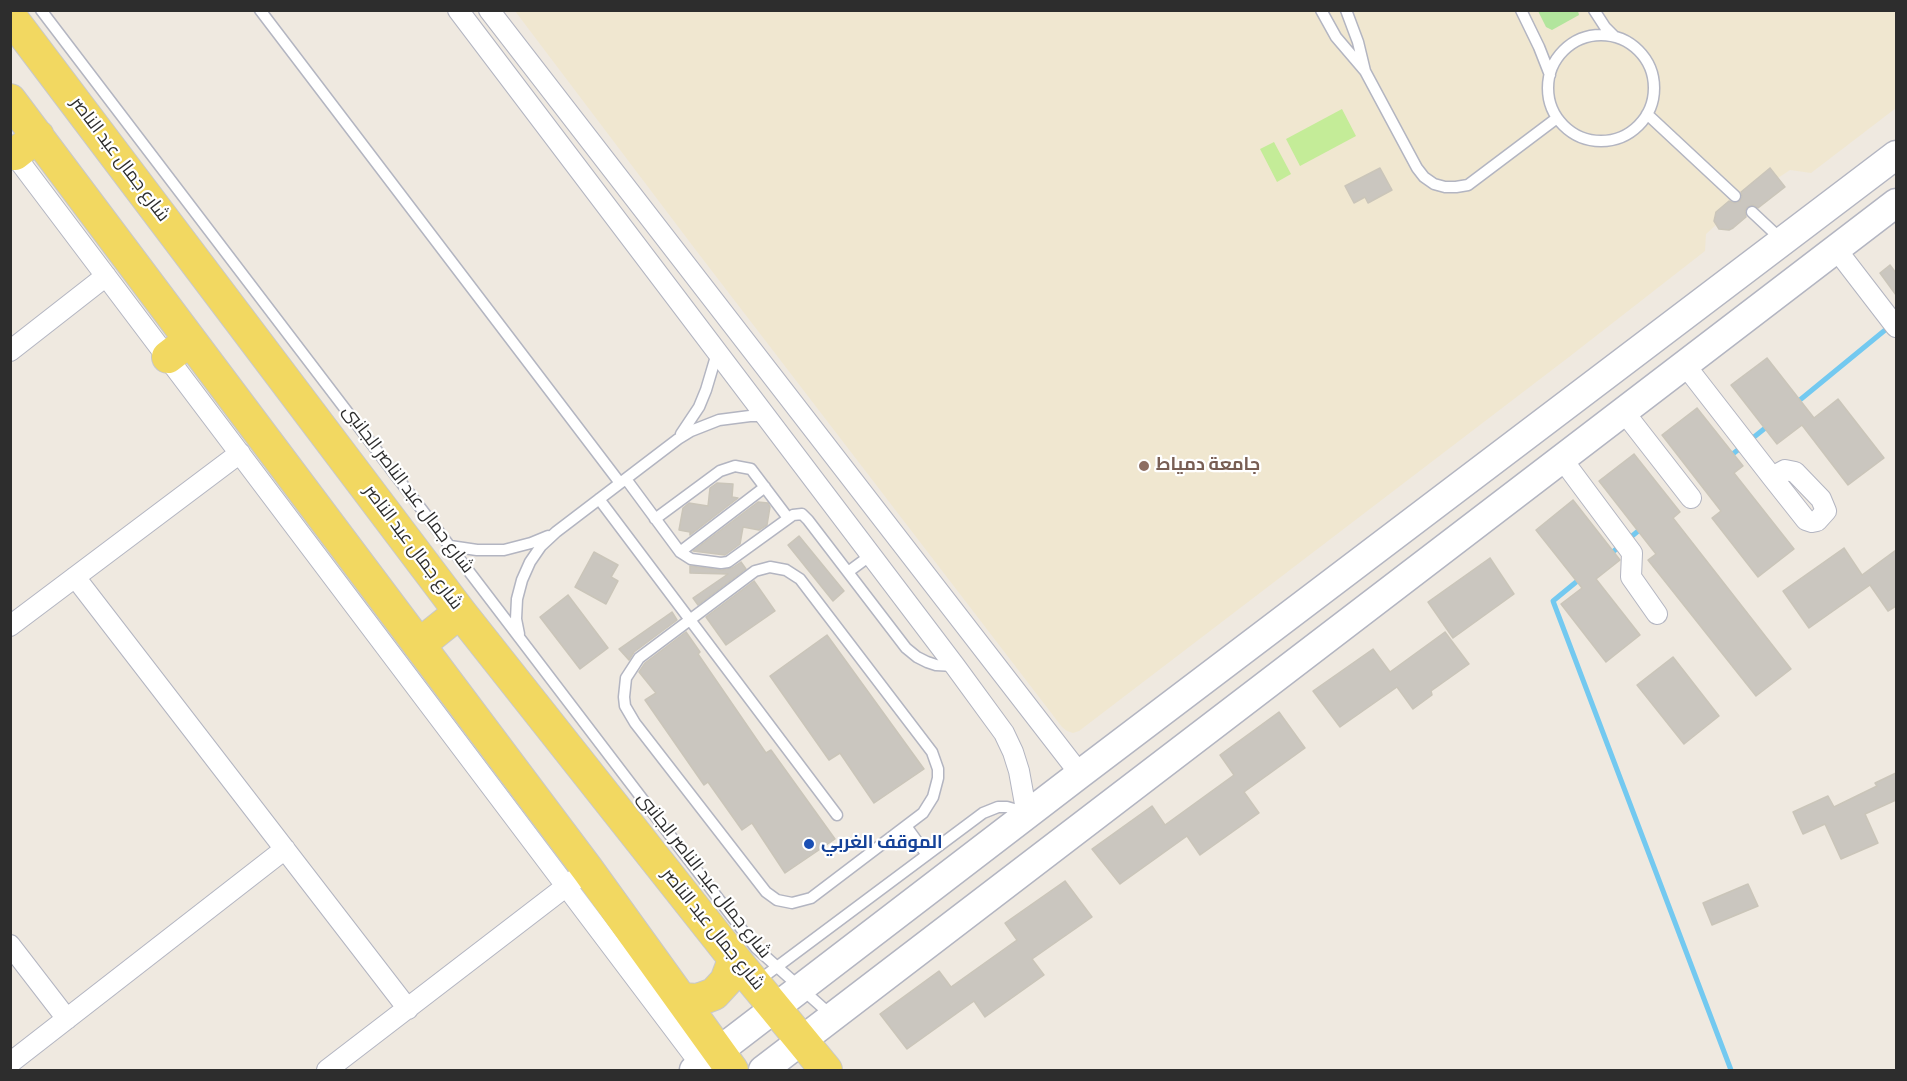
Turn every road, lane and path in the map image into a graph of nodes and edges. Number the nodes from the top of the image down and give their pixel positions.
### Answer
1 (41, 10) edge
2 (260, 10) edge
3 (458, 10) edge
4 (489, 10) edge
5 (1321, 10) edge
6 (1346, 10) edge
7 (1521, 10) edge
8 (1594, 10) edge
9 (10, 16) edge
10 (1615, 37) junction
11 (1365, 71) junction
12 (1550, 75) junction
13 (10, 100) edge
14 (1647, 114) junction
15 (1557, 118) junction
16 (21, 146) edge
17 (1896, 155) edge
18 (1735, 196) dead end
19 (1896, 203) edge
20 (1752, 212) dead end
21 (1783, 241) junction
22 (1836, 249) junction
23 (106, 276) junction
24 (1896, 327) edge
25 (179, 349) junction
26 (10, 351) edge
27 (717, 353) junction
28 (1685, 365) junction
29 (1624, 411) junction
30 (765, 416) junction
31 (678, 439) junction
32 (240, 453) junction
33 (1562, 459) junction
34 (1772, 477) dead end
35 (623, 481) junction
36 (765, 488) junction
37 (1691, 498) dead end
38 (599, 499) junction
39 (788, 518) junction
40 (655, 519) junction
41 (556, 532) junction
42 (450, 546) junction
43 (680, 552) junction
44 (871, 555) junction
45 (341, 564) junction
46 (848, 572) junction
47 (75, 577) junction
48 (460, 612) junction
49 (1657, 614) dead end
50 (690, 619) junction
51 (10, 626) edge
52 (520, 638) junction
53 (419, 645) junction
54 (955, 666) junction
55 (1080, 774) junction
56 (837, 815) dead end
57 (1025, 816) junction
58 (906, 826) junction
59 (285, 849) junction
60 (927, 855) junction
61 (578, 878) junction
62 (10, 945) edge
63 (733, 957) junction
64 (765, 975) junction
65 (801, 989) junction
66 (681, 999) junction
67 (774, 1008) junction
68 (408, 1009) junction
69 (832, 1016) junction
70 (67, 1019) junction
71 (802, 1041) junction
72 (10, 1063) edge
73 (710, 1066) edge
74 (327, 1071) edge
75 (763, 1071) edge
76 (826, 1071) edge

1 - 42 lane, شارع جمال عبد الناصر الجانبى
2 - 35 lane
3 - 27 street
4 - 55 street
5 - 11 lane
6 - 11 lane
7 - 12 lane
8 - 10 lane
9 - 48 main road, شارع جمال عبد الناصر
10 - 12 lane
10 - 14 lane
11 - 15 lane
12 - 15 lane
13 - 16 main road
14 - 15 lane
14 - 18 lane
16 - 23 street
16 - 25 main road
17 - 21 main road
19 - 22 main road
20 - 21 lane
21 - 55 main road
22 - 24 street
22 - 28 main road
23 - 25 street
23 - 26 street
25 - 32 street
25 - 45 main road
27 - 30 street
27 - 31 lane
28 - 29 main road
28 - 34 street
29 - 33 main road
29 - 37 street
30 - 31 lane
30 - 44 street
31 - 35 lane
32 - 45 street
32 - 47 street
33 - 49 street
33 - 69 main road
35 - 38 lane
35 - 40 lane
36 - 39 lane
36 - 40 lane
36 - 43 lane
38 - 41 lane
38 - 50 lane
39 - 43 lane
39 - 46 lane
40 - 43 lane
41 - 42 lane
41 - 52 lane
42 - 52 lane, شارع جمال عبد الناصر الجانبى
44 - 46 lane
44 - 54 street
45 - 53 main road
45 - 61 street
46 - 54 lane
47 - 51 street
47 - 59 street
48 - 53 main road
48 - 63 main road, شارع جمال عبد الناصر
50 - 56 lane
50 - 58 lane
50 - 58 lane
52 - 64 lane, شارع جمال عبد الناصر الجانبى
53 - 61 main road
54 - 57 street
55 - 57 main road
57 - 60 lane, شارع جمال عبد الناصر الجانبى
57 - 65 main road
58 - 60 lane
59 - 68 street
59 - 70 street
60 - 64 lane, شارع جمال عبد الناصر الجانبى
61 - 66 main road
61 - 68 street
61 - 73 street
62 - 70 street
63 - 64 main road, شارع جمال عبد الناصر
63 - 66 main road
64 - 65 lane, شارع جمال عبد الناصر الجانبى
64 - 67 main road, شارع جمال عبد الناصر
65 - 67 main road
65 - 69 lane, شارع جمال عبد الناصر الجانبى
66 - 73 main road
67 - 71 main road, شارع جمال عبد الناصر
67 - 73 main road
68 - 74 street
69 - 71 main road
70 - 72 street
71 - 75 main road
71 - 76 main road, شارع جمال عبد الناصر

